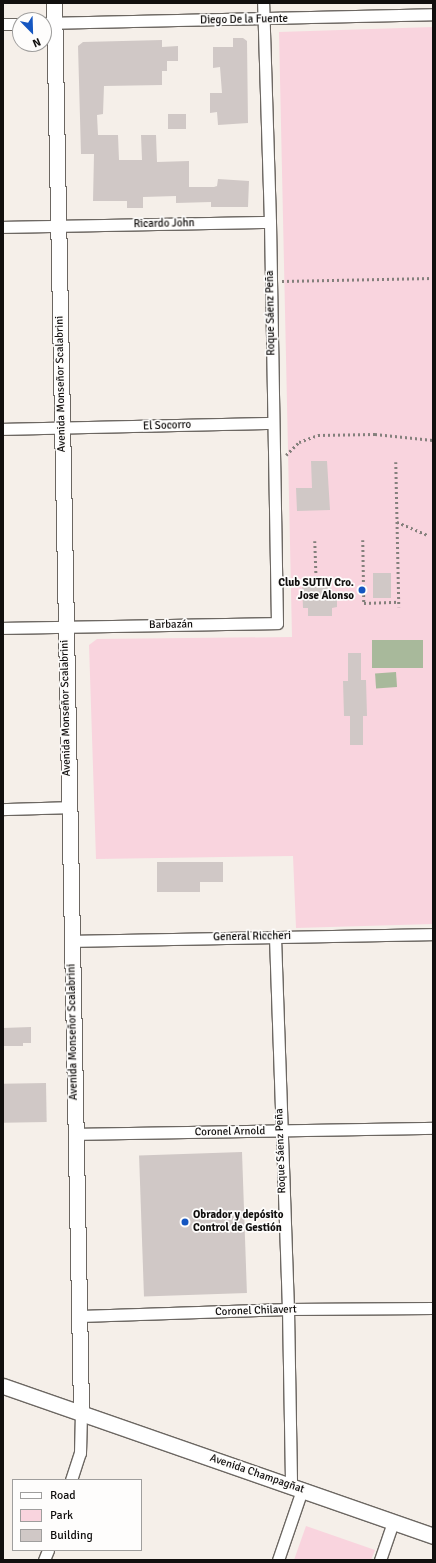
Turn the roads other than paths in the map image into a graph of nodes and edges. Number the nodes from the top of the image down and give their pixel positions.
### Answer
1 (263, 3) edge
2 (433, 14) edge
3 (264, 19) junction
4 (52, 23) edge
5 (50, 52) edge
6 (270, 222) junction
7 (58, 226) junction
8 (3, 227) edge
9 (272, 423) junction
10 (3, 429) edge
11 (61, 429) junction
12 (277, 623) joint
13 (64, 627) junction
14 (3, 628) edge
15 (69, 807) junction
16 (3, 809) edge
17 (433, 934) edge
18 (275, 937) junction
19 (72, 941) junction
20 (433, 1128) edge
21 (280, 1131) junction
22 (75, 1134) junction
23 (433, 1308) edge
24 (288, 1309) junction
25 (80, 1316) junction
26 (3, 1386) edge
27 (81, 1412) junction
28 (71, 1479) edge
29 (297, 1488) junction
30 (393, 1522) junction
31 (433, 1536) edge
32 (278, 1560) edge
33 (380, 1560) edge

1 - 3 street, Roque Sáenz Peña
2 - 3 street, Diego De la Fuente
3 - 4 street, Diego De la Fuente
3 - 6 street, Roque Sáenz Peña
5 - 7 main road, Avenida Monseñor Scalabrini
6 - 7 street, Ricardo John
6 - 9 street, Roque Sáenz Peña
7 - 8 street, Ricardo John
7 - 11 main road, Avenida Monseñor Scalabrini
9 - 11 street, El Socorro
9 - 12 street, Roque Sáenz Peña
10 - 11 street, El Socorro
11 - 13 main road, Avenida Monseñor Scalabrini
12 - 13 street, Barbazán
13 - 14 street, Barbazán
13 - 15 main road, Avenida Monseñor Scalabrini
15 - 16 street
15 - 19 main road, Avenida Monseñor Scalabrini
17 - 18 street, General Riccheri
18 - 19 street, General Riccheri
18 - 21 street, Roque Sáenz Peña
19 - 22 main road, Avenida Monseñor Scalabrini
20 - 21 street, Coronel Arnold
21 - 22 street, Coronel Arnold
21 - 24 street, Roque Sáenz Peña
22 - 25 main road, Avenida Monseñor Scalabrini
23 - 24 street, Coronel Chilavert
24 - 25 street, Coronel Chilavert
24 - 29 street, Roque Sáenz Peña
25 - 27 main road, Avenida Monseñor Scalabrini
26 - 27 main road, Avenida Champagñat
27 - 28 street
27 - 29 main road, Avenida Champagñat
29 - 30 main road, Avenida Champagñat
29 - 32 street, Roque Sáenz Peña
30 - 31 main road, Avenida Champagñat
30 - 33 street

